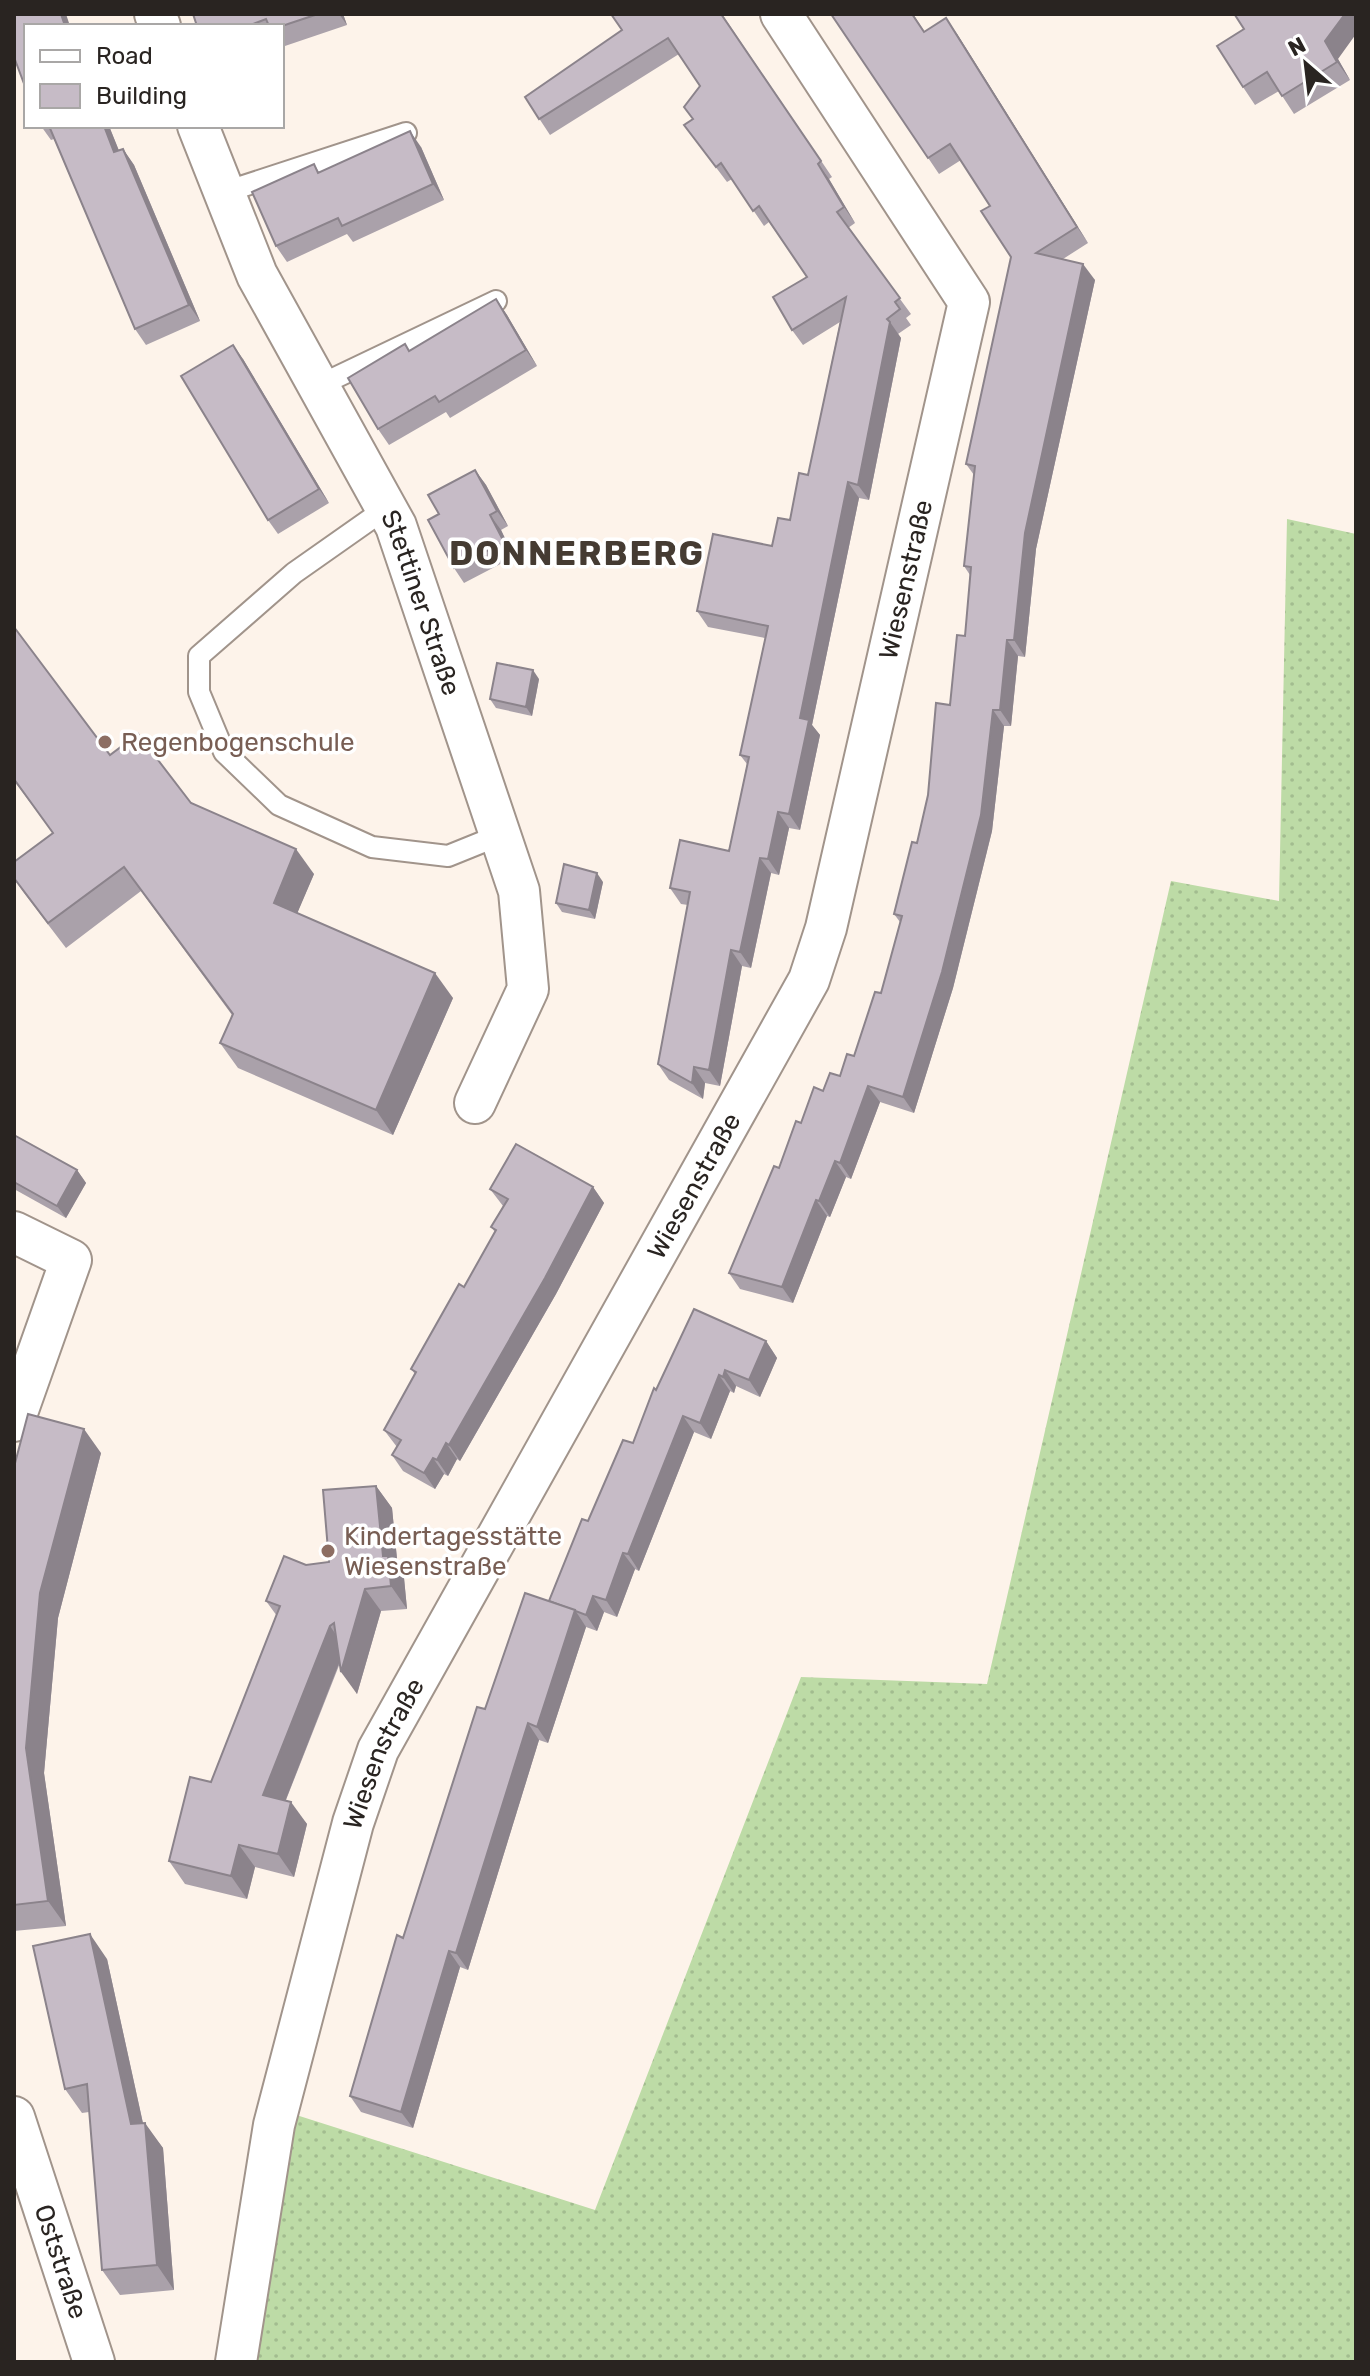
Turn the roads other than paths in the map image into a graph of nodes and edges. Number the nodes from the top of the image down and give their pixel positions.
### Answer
1 (781, 14) edge
2 (199, 128) edge
3 (406, 133) edge
4 (222, 193) junction
5 (496, 301) edge
6 (318, 386) junction
7 (385, 509) junction
8 (500, 835) junction
9 (475, 1103) dead end
10 (14, 1232) edge
11 (14, 1421) edge
12 (14, 2117) edge
13 (94, 2362) edge
14 (236, 2362) edge

1 - 14 street, Wiesenstraße
2 - 4 street, Stettiner Straße
3 - 4 lane
4 - 6 street, Stettiner Straße
5 - 6 lane
6 - 7 street, Stettiner Straße
7 - 8 street, Stettiner Straße
7 - 8 lane
8 - 9 street, Stettiner Straße
10 - 11 street
12 - 13 street, Oststraße

